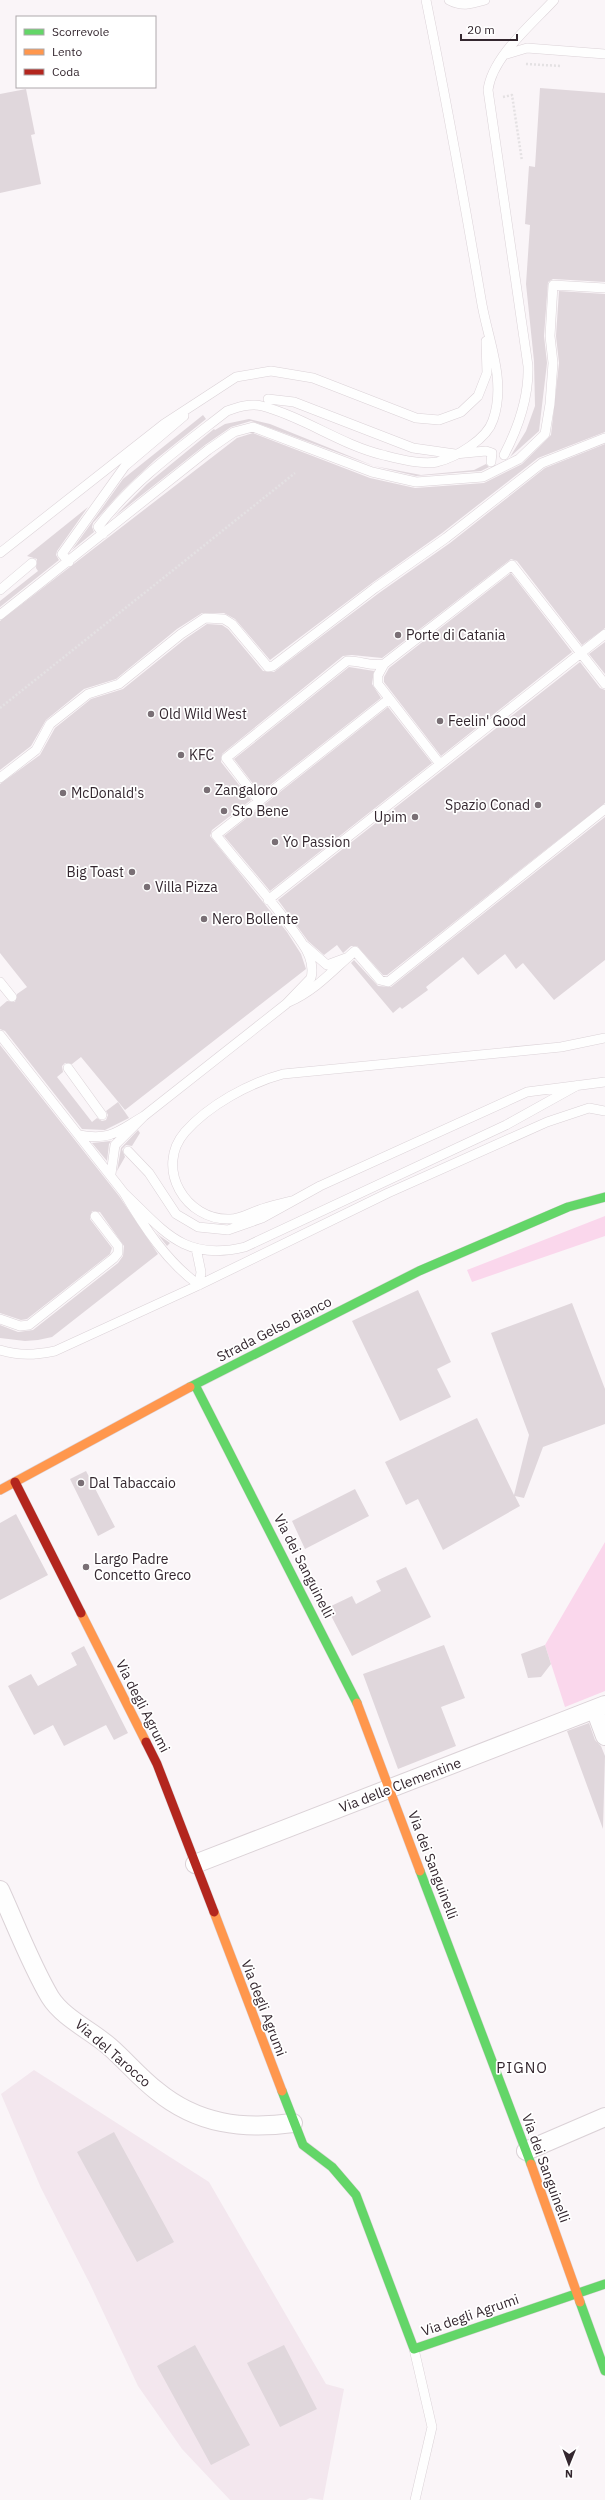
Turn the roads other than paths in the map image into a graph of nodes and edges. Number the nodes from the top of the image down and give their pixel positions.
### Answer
1 (426, 0) edge
2 (449, 0) edge
3 (485, 0) edge
4 (554, 0) edge
5 (605, 54) edge
6 (502, 57) junction
7 (605, 288) edge
8 (485, 323) junction
9 (268, 399) dead end
10 (198, 402) junction
11 (605, 438) edge
12 (455, 454) junction
13 (504, 455) dead end
14 (491, 462) dead end
15 (103, 534) junction
16 (0, 553) edge
17 (69, 562) junction
18 (32, 563) dead end
19 (0, 590) edge
20 (0, 616) edge
21 (605, 634) edge
22 (580, 652) junction
23 (384, 664) junction
24 (605, 684) edge
25 (389, 699) junction
26 (440, 764) junction
27 (0, 778) edge
28 (259, 801) junction
29 (605, 809) edge
30 (268, 900) junction
31 (303, 944) junction
32 (347, 958) junction
33 (0, 982) edge
34 (12, 997) dead end
35 (286, 1004) junction
36 (0, 1035) edge
37 (605, 1038) edge
38 (68, 1068) dead end
39 (605, 1082) edge
40 (578, 1085) junction
41 (605, 1111) edge
42 (102, 1115) dead end
43 (144, 1116) junction
44 (79, 1135) junction
45 (128, 1151) dead end
46 (110, 1174) junction
47 (601, 1187) dead end
48 (124, 1193) junction
49 (605, 1197) edge
50 (291, 1201) junction
51 (568, 1207) junction
52 (95, 1216) dead end
53 (196, 1248) junction
54 (199, 1285) junction
55 (0, 1319) edge
56 (0, 1350) edge
57 (195, 1385) junction
58 (15, 1482) junction
59 (0, 1490) edge
60 (600, 1707) edge
61 (605, 1736) edge
62 (389, 1789) junction
63 (195, 1864) junction
64 (0, 1890) edge
65 (605, 2116) edge
66 (293, 2123) junction
67 (526, 2151) junction
68 (605, 2284) edge
69 (576, 2294) junction
70 (414, 2349) junction
71 (605, 2372) edge
72 (415, 2500) edge

1 - 8 lane
2 - 3 lane
4 - 6 lane
5 - 6 lane
6 - 13 lane
7 - 15 lane
8 - 10 lane
8 - 12 lane
9 - 12 lane
10 - 16 lane
10 - 17 lane
11 - 27 lane
12 - 14 lane
12 - 15 lane
15 - 17 lane
17 - 20 lane
18 - 19 lane
21 - 22 lane
22 - 23 lane
22 - 24 lane
22 - 26 lane
23 - 25 lane
23 - 28 lane
25 - 26 lane
25 - 28 lane
26 - 30 lane
28 - 30 lane
29 - 32 lane
30 - 31 lane
31 - 32 lane
31 - 35 lane
32 - 35 lane
33 - 34 lane
35 - 43 lane
36 - 44 lane
37 - 50 lane
38 - 42 lane
39 - 40 lane
40 - 50 lane
40 - 53 lane
41 - 54 lane
43 - 44 lane
43 - 46 lane
44 - 46 lane
45 - 50 lane
46 - 48 lane
47 - 51 street, Strada Gelso Bianco
48 - 53 lane
48 - 54 lane
49 - 51 street, Strada Gelso Bianco
51 - 57 street, Strada Gelso Bianco
52 - 55 lane
53 - 54 lane
54 - 56 lane
57 - 58 street, Strada Gelso Bianco
57 - 62 street, Via dei Sanguinelli
58 - 59 street, Strada Gelso Bianco
58 - 63 street, Via degli Agrumi
60 - 61 street
60 - 62 street, Via delle Clementine
62 - 63 street, Via delle Clementine
62 - 67 street, Via dei Sanguinelli
63 - 66 street, Via degli Agrumi
64 - 66 street, Via del Tarocco
65 - 67 street
66 - 70 street, Via degli Agrumi
67 - 69 street, Via dei Sanguinelli
68 - 69 street, Via degli Agrumi
69 - 70 street, Via degli Agrumi
69 - 71 street, Via dei Sanguinelli
70 - 72 lane

